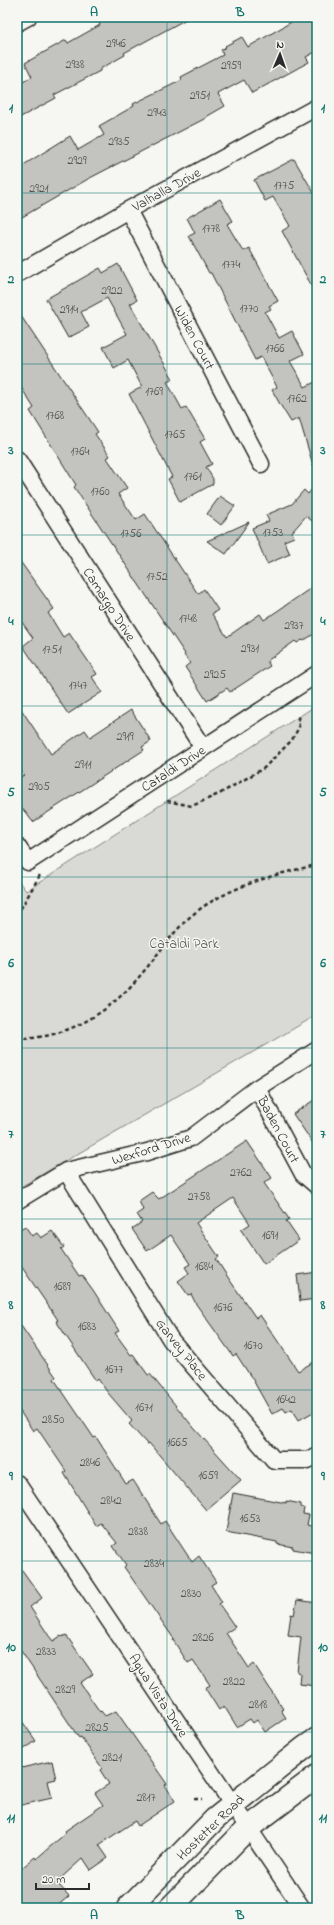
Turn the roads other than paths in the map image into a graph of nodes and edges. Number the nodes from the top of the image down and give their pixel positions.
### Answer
1 (28, 17) edge
2 (17, 23) edge
3 (317, 108) edge
4 (128, 210) junction
5 (17, 274) edge
6 (17, 459) edge
7 (261, 464) dead end
8 (317, 674) edge
9 (203, 748) junction
10 (17, 846) edge
11 (317, 1050) edge
12 (257, 1088) junction
13 (66, 1171) junction
14 (317, 1186) edge
15 (17, 1201) edge
16 (317, 1455) edge
17 (18, 1485) edge
18 (317, 1739) edge
19 (317, 1776) edge
20 (232, 1804) junction
21 (247, 1829) junction
22 (128, 1908) edge
23 (170, 1908) edge
24 (302, 1908) edge

1 - 2 street
3 - 4 street, Valhalla Drive
4 - 5 street, Valhalla Drive
4 - 7 street, Widen Court
6 - 9 street, Camargo Drive
8 - 9 street, Cataldi Drive
9 - 10 street, Cataldi Drive
11 - 12 street, Wexford Drive
12 - 13 street, Wexford Drive
12 - 14 street, Baden Court
13 - 15 street, Wexford Drive
13 - 16 street, Garvey Place
17 - 20 street, Agua Vista Drive
18 - 20 main road, Hostetter Road
19 - 21 main road, Hostetter Road
20 - 21 street, Agua Vista Drive
20 - 22 main road, Hostetter Road
21 - 23 main road, Hostetter Road
21 - 24 street, Agua Vista Drive

